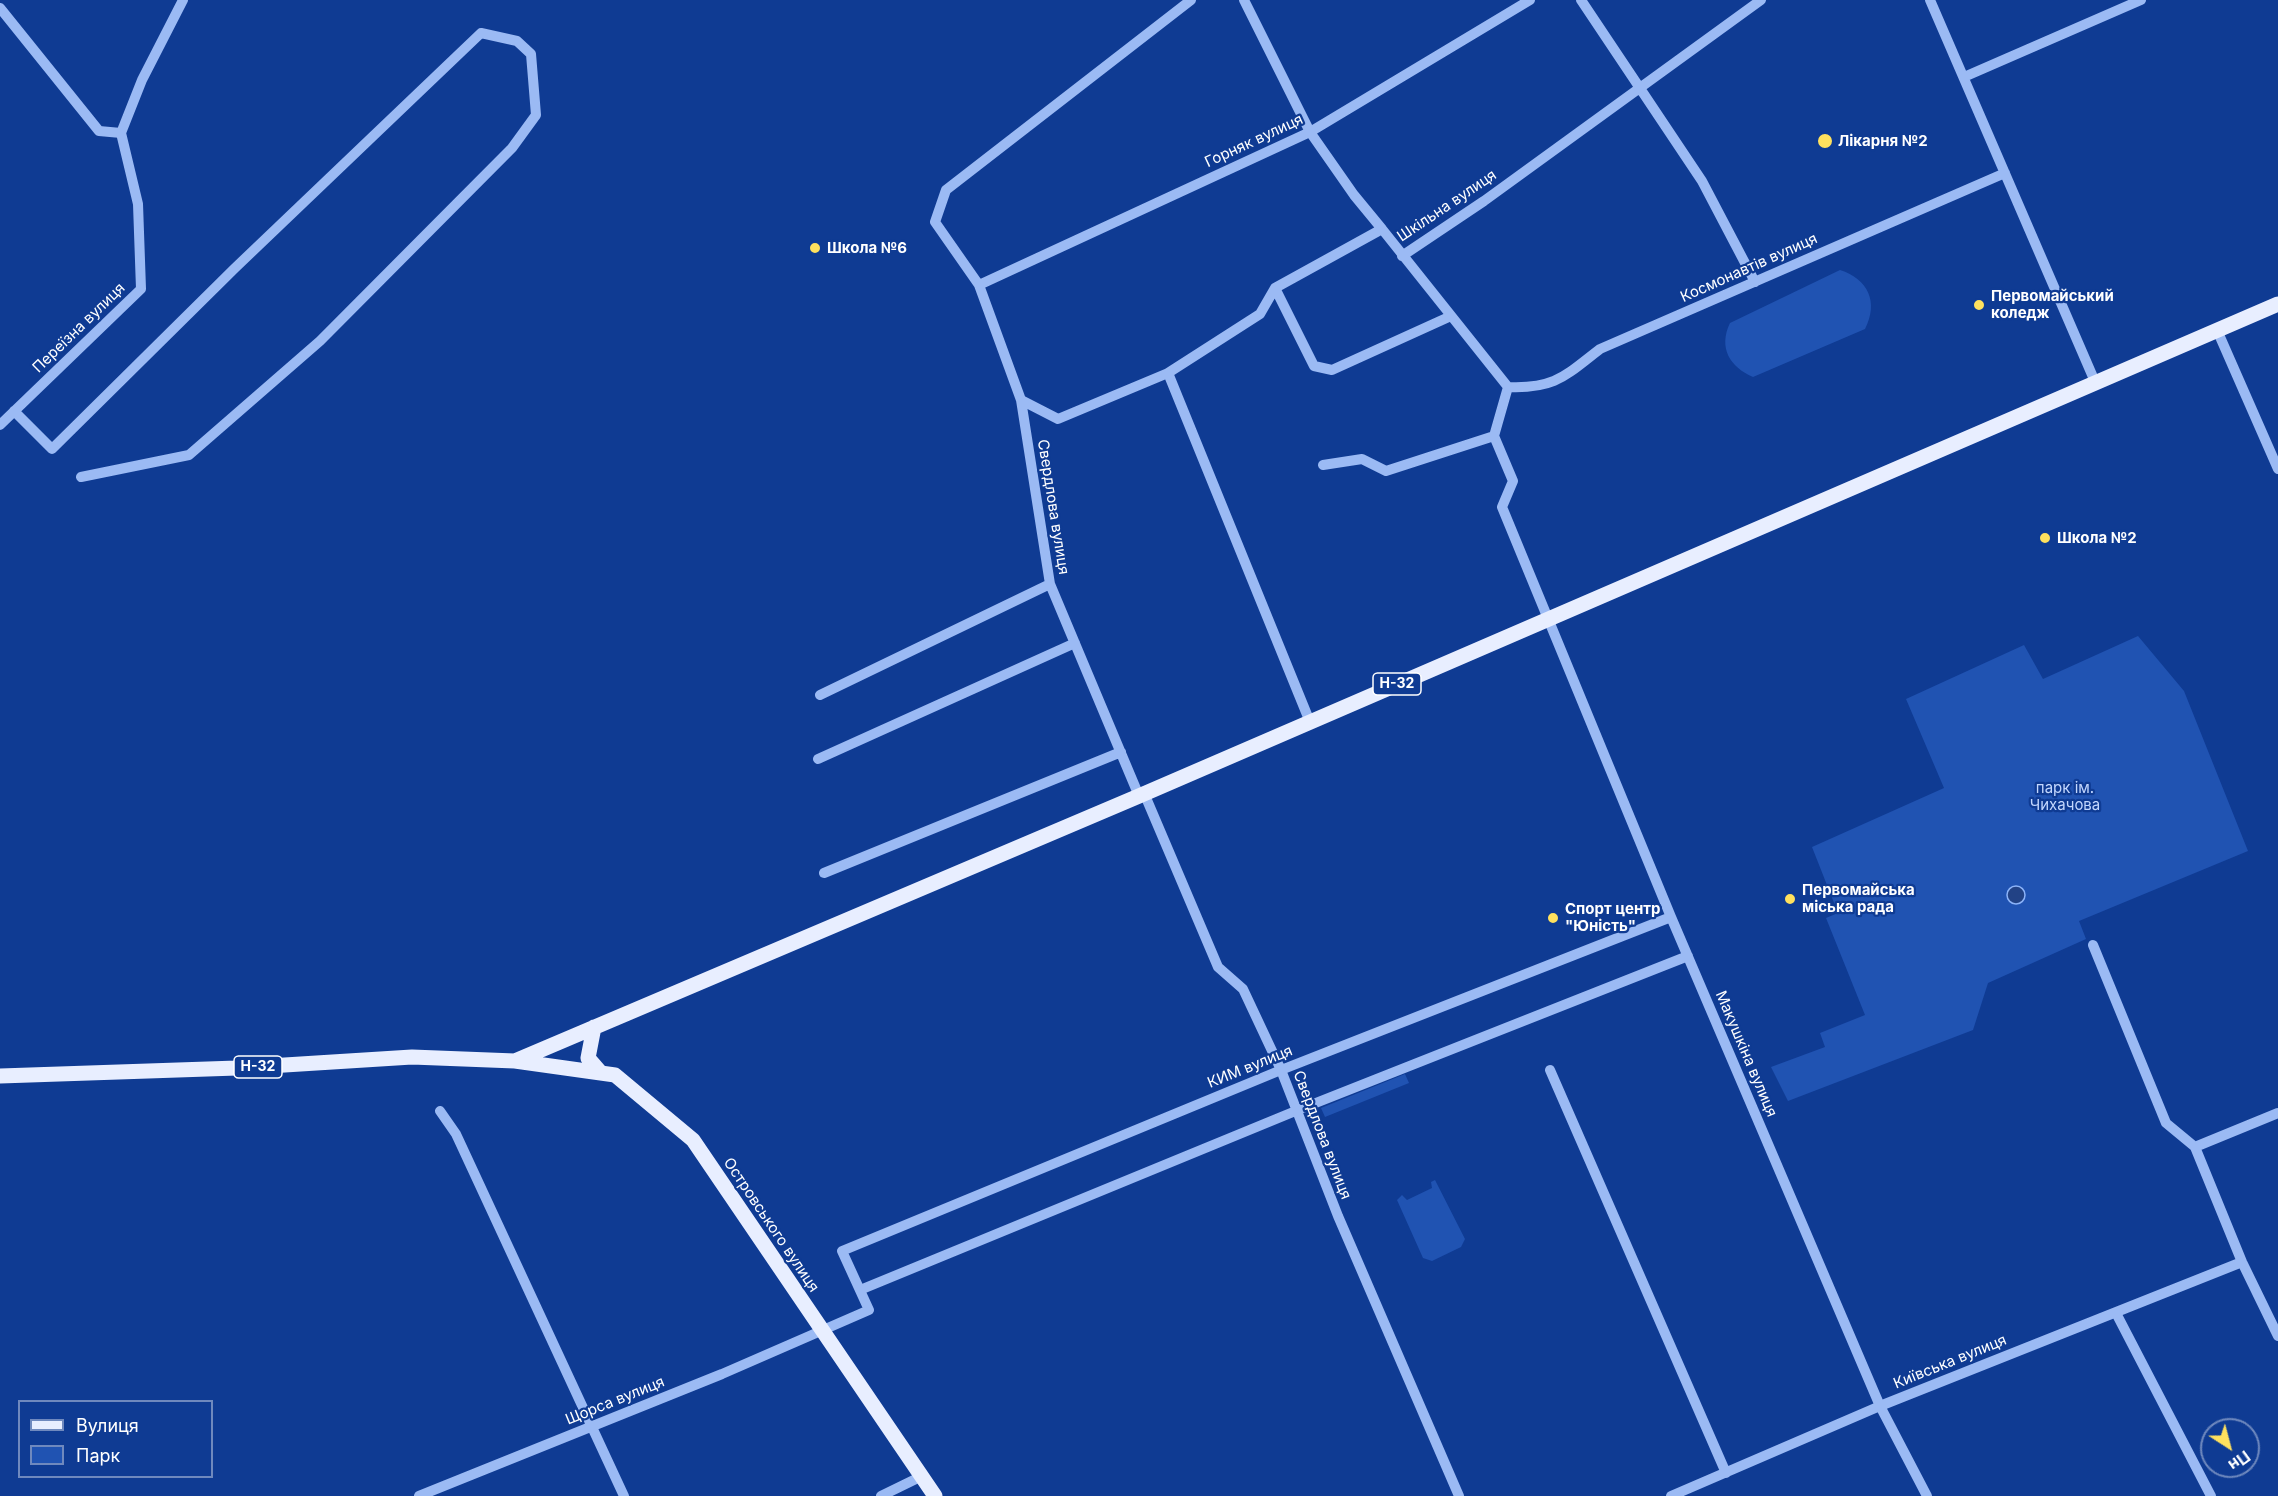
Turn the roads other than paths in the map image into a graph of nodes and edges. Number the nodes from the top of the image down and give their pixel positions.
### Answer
1 (183, 0) edge
2 (1191, 0) edge
3 (1244, 0) edge
4 (1530, 0) edge
5 (1581, 0) edge
6 (1761, 0) edge
7 (1930, 0) edge
8 (2141, 0) edge
9 (0, 8) edge
10 (1964, 77) junction
11 (1640, 88) junction
12 (1310, 132) junction
13 (121, 133) junction
14 (2005, 173) junction
15 (1382, 229) junction
16 (1402, 256) junction
17 (1755, 282) junction
18 (979, 285) junction
19 (1275, 288) junction
20 (2278, 304) edge
21 (1451, 316) junction
22 (2217, 330) junction
23 (1168, 373) junction
24 (2096, 384) junction
25 (1508, 387) junction
26 (1021, 400) junction
27 (14, 411) junction
28 (0, 425) edge
29 (1494, 436) junction
30 (1323, 465) dead end
31 (2278, 469) edge
32 (81, 477) dead end
33 (1050, 584) junction
34 (1549, 618) junction
35 (1075, 643) junction
36 (820, 695) dead end
37 (1311, 722) junction
38 (1121, 752) junction
39 (818, 759) dead end
40 (1141, 794) junction
41 (824, 873) dead end
42 (1671, 917) junction
43 (2093, 945) dead end
44 (1688, 956) junction
45 (594, 1027) junction
46 (515, 1061) junction
47 (1281, 1070) junction
48 (1550, 1070) dead end
49 (601, 1073) junction
50 (0, 1076) edge
51 (1298, 1110) junction
52 (440, 1111) dead end
53 (2278, 1113) edge
54 (2195, 1148) junction
55 (2242, 1262) junction
56 (860, 1290) junction
57 (2116, 1313) junction
58 (821, 1332) junction
59 (2278, 1336) edge
60 (1880, 1406) junction
61 (592, 1426) junction
62 (1726, 1473) junction
63 (922, 1476) junction
64 (419, 1496) edge
65 (624, 1496) edge
66 (881, 1496) edge
67 (935, 1496) edge
68 (1459, 1496) edge
69 (1671, 1496) edge
70 (1927, 1496) edge
71 (2211, 1496) edge

1 - 13 street
2 - 18 street, Свердлова вулиця
3 - 12 street
4 - 12 street, Горняк вулиця
5 - 11 street
6 - 11 street, Шкільна вулиця
7 - 10 street
8 - 10 street
9 - 13 street
10 - 14 street
11 - 16 street, Шкільна вулиця
11 - 17 street
12 - 15 street
12 - 18 street, Горняк вулиця
13 - 27 street, Переїзна вулиця
14 - 17 street, Космонавтів вулиця
14 - 24 street
15 - 16 street, Шкільна вулиця
15 - 19 street, Шкільна вулиця
16 - 21 street
17 - 25 street, Космонавтів вулиця
18 - 26 street, Свердлова вулиця
19 - 21 street
19 - 23 street
20 - 22 main road, Н-32
21 - 25 street
22 - 24 main road, Н-32
22 - 31 street
23 - 26 street
23 - 37 street
24 - 34 main road, Н-32
25 - 29 street
26 - 33 street, Свердлова вулиця
27 - 28 street, Переїзна вулиця
27 - 32 street
29 - 30 street
29 - 34 street, Макушкіна вулиця
33 - 35 street, Свердлова вулиця
33 - 36 street
34 - 37 main road, Н-32
34 - 42 street, Макушкіна вулиця
35 - 38 street, Свердлова вулиця
35 - 39 street
37 - 40 main road, Н-32
38 - 40 street, Свердлова вулиця
38 - 41 street
40 - 45 main road, Н-32
40 - 47 street, Свердлова вулиця
42 - 44 street, Макушкіна вулиця
42 - 47 street, КИМ вулиця
43 - 54 street
44 - 51 street
44 - 60 street, Макушкіна вулиця
45 - 46 main road, Н-32
45 - 49 main road
46 - 49 main road, Островського вулиця
46 - 50 main road, Н-32
47 - 51 street, Свердлова вулиця
47 - 56 street, КИМ вулиця
48 - 62 street
49 - 58 main road, Островського вулиця
51 - 56 street
51 - 68 street, Свердлова вулиця
52 - 61 street
53 - 54 street
54 - 55 street
55 - 57 street, Київська вулиця
55 - 59 street
56 - 58 street, Щорса вулиця
57 - 60 street, Київська вулиця
57 - 71 street
58 - 61 street, Щорса вулиця
58 - 63 main road, Островського вулиця
60 - 62 street, Київська вулиця
60 - 70 street, Макушкіна вулиця
61 - 64 street, Щорса вулиця
61 - 65 street
62 - 69 street, Київська вулиця
63 - 66 street
63 - 67 main road, Островського вулиця

